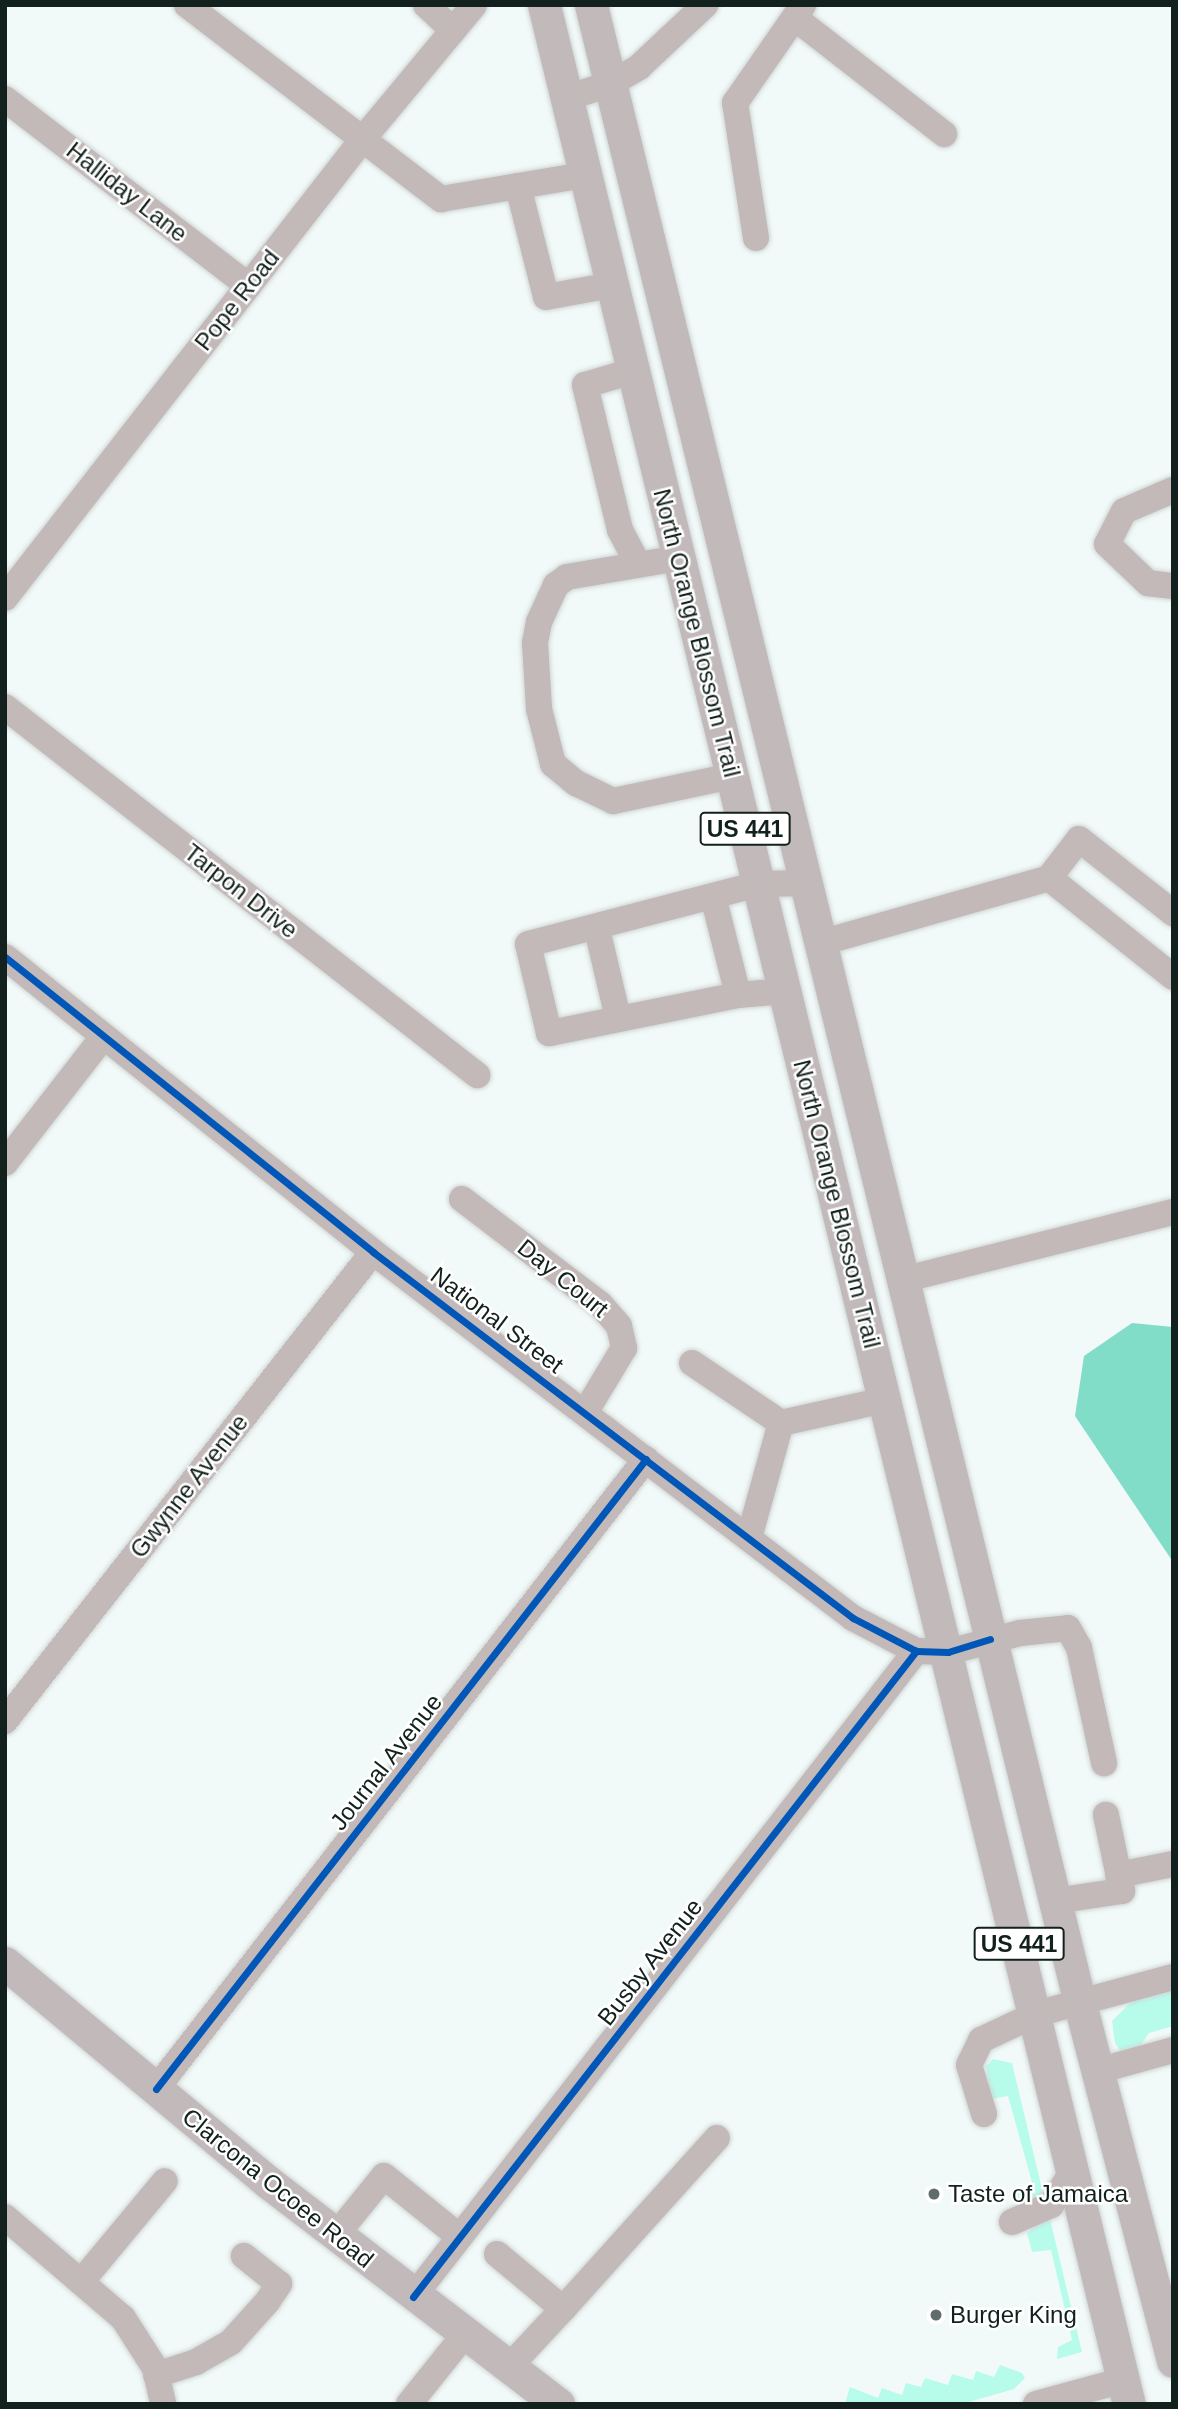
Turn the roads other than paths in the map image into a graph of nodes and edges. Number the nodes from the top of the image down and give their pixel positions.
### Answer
1 (187, 5) edge
2 (426, 5) edge
3 (474, 5) edge
4 (544, 5) edge
5 (591, 5) edge
6 (705, 5) edge
7 (799, 11) edge
8 (453, 30) junction
9 (610, 84) junction
10 (566, 98) junction
11 (5, 99) edge
12 (944, 134) dead end
13 (362, 139) junction
14 (585, 175) junction
15 (518, 186) junction
16 (756, 239) dead end
17 (612, 285) junction
18 (249, 286) junction
19 (633, 371) junction
20 (1173, 491) edge
21 (679, 558) junction
22 (638, 564) junction
23 (1173, 586) edge
24 (5, 598) edge
25 (5, 707) edge
26 (732, 776) junction
27 (1049, 878) junction
28 (805, 883) junction
29 (759, 884) junction
30 (713, 896) junction
31 (1173, 913) edge
32 (597, 929) junction
33 (820, 943) junction
34 (5, 957) edge
35 (1173, 977) edge
36 (785, 991) junction
37 (738, 995) junction
38 (618, 1018) junction
39 (103, 1037) junction
40 (477, 1075) dead end
41 (5, 1163) edge
42 (462, 1199) dead end
43 (1173, 1212) edge
44 (373, 1252) junction
45 (902, 1280) junction
46 (692, 1363) dead end
47 (886, 1400) junction
48 (586, 1411) junction
49 (781, 1423) junction
50 (646, 1459) junction
51 (748, 1538) junction
52 (990, 1639) junction
53 (932, 1652) junction
54 (5, 1721) edge
55 (1104, 1763) dead end
56 (1106, 1815) dead end
57 (1173, 1864) edge
58 (1118, 1875) junction
59 (1055, 1901) junction
60 (5, 1963) edge
61 (1173, 1977) edge
62 (1079, 2000) junction
63 (1036, 2014) junction
64 (1173, 2050) edge
65 (1097, 2071) junction
66 (156, 2089) junction
67 (984, 2113) dead end
68 (717, 2138) dead end
69 (1074, 2169) junction
70 (165, 2180) dead end
71 (5, 2217) edge
72 (1012, 2222) dead end
73 (336, 2235) junction
74 (460, 2237) junction
75 (497, 2254) dead end
76 (244, 2256) dead end
77 (81, 2282) junction
78 (413, 2297) junction
79 (563, 2309) junction
80 (465, 2334) junction
81 (1173, 2361) edge
82 (509, 2367) junction
83 (156, 2375) junction
84 (1127, 2392) edge
85 (163, 2404) edge
86 (409, 2404) edge
87 (558, 2404) edge
88 (1036, 2404) edge

1 - 13 street
2 - 8 street
3 - 8 street, Pope Road
4 - 10 main road, North Orange Blossom Trail / US 441
5 - 9 main road, North Orange Blossom Trail / US 441
6 - 9 street
7 - 12 street
7 - 16 street
8 - 13 street, Pope Road
9 - 10 street
9 - 28 main road, North Orange Blossom Trail / US 441
10 - 14 main road, North Orange Blossom Trail / US 441
11 - 18 street, Halliday Lane
13 - 15 street
13 - 18 street, Pope Road
14 - 15 street
14 - 17 main road, North Orange Blossom Trail / US 441
15 - 17 street
17 - 19 main road, North Orange Blossom Trail / US 441
18 - 24 street, Pope Road
19 - 21 main road, North Orange Blossom Trail / US 441
19 - 22 street
20 - 23 street
21 - 22 street
21 - 26 main road, North Orange Blossom Trail / US 441
22 - 26 street
25 - 40 street, Tarpon Drive
26 - 29 main road, North Orange Blossom Trail / US 441
27 - 31 street
27 - 33 street
27 - 35 street
28 - 29 street
28 - 33 main road, North Orange Blossom Trail / US 441
29 - 30 street
29 - 36 main road, North Orange Blossom Trail / US 441
30 - 32 street
30 - 37 street
32 - 38 street
32 - 38 street
33 - 45 main road, North Orange Blossom Trail / US 441
34 - 39 street, National Street
36 - 37 street
36 - 47 main road, North Orange Blossom Trail / US 441
37 - 38 street
39 - 41 street
39 - 44 street, National Street
42 - 48 street, Day Court
43 - 45 street
44 - 48 street, National Street
44 - 54 street, Gwynne Avenue
45 - 52 main road, North Orange Blossom Trail / US 441
46 - 49 street
47 - 49 street
47 - 53 main road, North Orange Blossom Trail / US 441
48 - 50 street, National Street
49 - 51 street
50 - 51 street, National Street
50 - 66 street, Journal Avenue
51 - 53 street, National Street
52 - 53 street
52 - 55 street
52 - 59 main road, North Orange Blossom Trail / US 441
53 - 63 main road, North Orange Blossom Trail / US 441
53 - 74 street, Busby Avenue
56 - 58 street
57 - 58 street
58 - 59 street
59 - 62 main road, North Orange Blossom Trail / US 441
60 - 66 main road, Clarcona Ocoee Road
61 - 62 street
62 - 63 street
62 - 65 main road, North Orange Blossom Trail / US 441
63 - 67 street
63 - 69 main road, North Orange Blossom Trail / US 441
64 - 65 street
65 - 81 main road, North Orange Blossom Trail / US 441
66 - 73 main road, Clarcona Ocoee Road
68 - 79 street
69 - 72 street
69 - 84 main road, North Orange Blossom Trail / US 441
70 - 77 street
71 - 77 street
73 - 74 street
73 - 78 main road, Clarcona Ocoee Road
74 - 78 street, Busby Avenue
75 - 79 street
76 - 83 street
77 - 83 street
78 - 80 main road, Clarcona Ocoee Road
79 - 82 street
80 - 82 main road, Clarcona Ocoee Road
80 - 86 street
82 - 87 main road, Clarcona Ocoee Road
83 - 85 street
84 - 88 street

